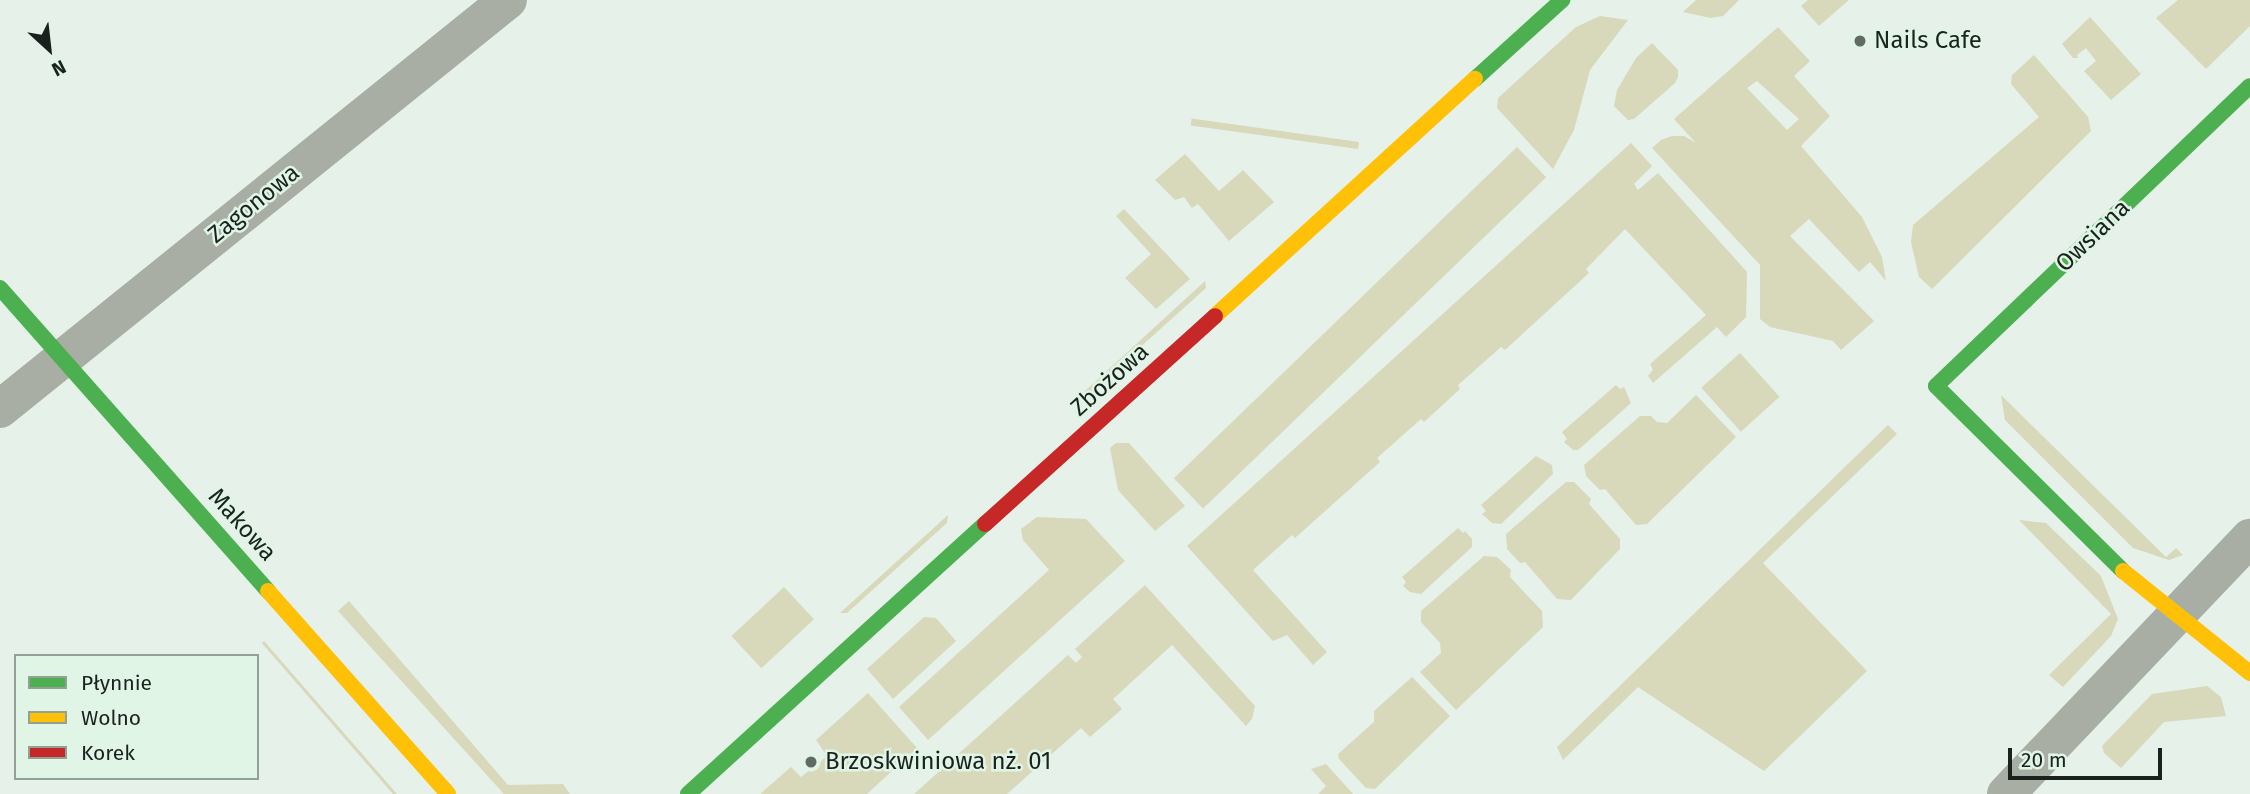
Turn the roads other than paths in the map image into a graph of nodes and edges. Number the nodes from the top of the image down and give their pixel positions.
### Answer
1 (508, 0) edge
2 (1562, 0) edge
3 (2250, 86) edge
4 (0, 288) edge
5 (61, 358) junction
6 (0, 410) edge
7 (2250, 538) edge
8 (2176, 617) junction
9 (2250, 673) edge
10 (449, 794) edge
11 (688, 794) edge
12 (2006, 794) edge

1 - 5 street, Zagonowa
2 - 11 street, Zbożowa
3 - 8 street, Owsiana
4 - 5 street, Makowa
5 - 6 street, Zagonowa
5 - 10 street, Makowa
7 - 8 street
8 - 9 street
8 - 12 street

